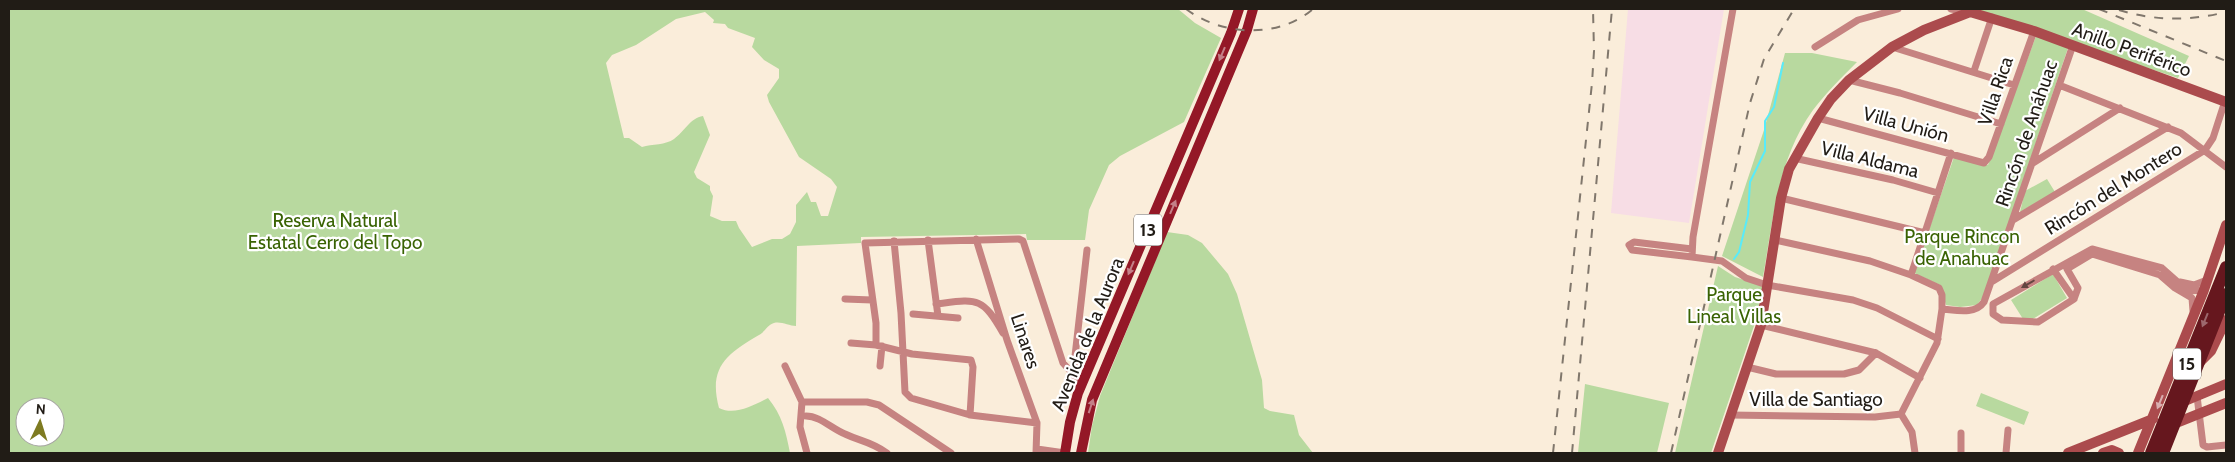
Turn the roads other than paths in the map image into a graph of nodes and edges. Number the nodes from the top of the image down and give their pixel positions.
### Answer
1 (1239, 9) edge
2 (1253, 9) edge
3 (1733, 9) edge
4 (1898, 9) edge
5 (1951, 9) edge
6 (1970, 12) junction
7 (1992, 17) junction
8 (2034, 31) junction
9 (2073, 45) junction
10 (1815, 47) dead end
11 (1892, 47) junction
12 (1974, 72) junction
13 (1849, 80) junction
14 (2014, 85) junction
15 (2059, 85) junction
16 (2226, 102) edge
17 (2120, 108) junction
18 (1818, 118) junction
19 (2001, 124) junction
20 (2168, 127) junction
21 (2205, 150) junction
22 (1951, 153) junction
23 (1794, 158) junction
24 (1986, 162) joint
25 (2033, 163) junction
26 (2226, 167) edge
27 (1938, 192) junction
28 (1781, 198) junction
29 (2013, 220) junction
30 (2226, 226) edge
31 (1925, 233) junction
32 (976, 239) junction
33 (928, 240) junction
34 (1774, 240) junction
35 (894, 241) junction
36 (1658, 245) junction
37 (1087, 250) dead end
38 (1679, 252) junction
39 (2091, 252) junction
40 (1657, 253) junction
41 (1692, 253) junction
42 (2053, 269) junction
43 (2153, 269) junction
44 (2225, 271) edge
45 (1911, 275) junction
46 (1993, 281) junction
47 (1768, 285) junction
48 (2206, 285) junction
49 (2226, 294) edge
50 (845, 299) dead end
51 (2074, 299) junction
52 (872, 300) junction
53 (936, 304) junction
54 (1942, 309) junction
55 (912, 314) dead end
56 (938, 316) junction
57 (958, 318) dead end
58 (2192, 320) junction
59 (2226, 320) edge
60 (1761, 325) junction
61 (1938, 339) junction
62 (1007, 340) junction
63 (851, 343) dead end
64 (879, 346) junction
65 (904, 352) junction
66 (1876, 353) junction
67 (2200, 363) junction
68 (785, 366) dead end
69 (880, 366) dead end
70 (1747, 367) junction
71 (1072, 374) junction
72 (1920, 378) junction
73 (2226, 384) edge
74 (1078, 393) junction
75 (2191, 398) junction
76 (802, 402) junction
77 (2226, 403) edge
78 (1730, 414) junction
79 (1901, 414) junction
80 (2199, 414) junction
81 (970, 415) junction
82 (806, 416) dead end
83 (2153, 420) junction
84 (1037, 423) junction
85 (2176, 423) junction
86 (2008, 430) dead end
87 (1962, 433) dead end
88 (2109, 437) junction
89 (2226, 444) edge
90 (876, 445) junction
91 (2084, 450) edge
92 (1037, 451) edge
93 (2111, 452) edge
94 (807, 453) edge
95 (873, 453) edge
96 (887, 453) edge
97 (951, 453) edge
98 (1065, 453) edge
99 (1081, 453) edge
100 (1718, 453) edge
101 (1914, 453) edge
102 (1961, 453) edge
103 (2006, 453) edge
104 (2068, 453) edge
105 (2138, 453) edge
106 (2151, 453) edge
107 (2163, 453) edge

1 -> 74 main road, Avenida de la Aurora / 13
99 -> 2 main road, Avenida de la Aurora / 13
3 - 41 street
4 - 10 street
5 - 6 street
6 - 7 street, Anillo Periférico
6 - 11 street
7 - 8 street, Anillo Periférico
7 - 12 street
8 - 9 street, Anillo Periférico
8 - 14 street, Villa Rica
9 - 15 street, Rincón de Anáhuac
9 - 16 street, Anillo Periférico
11 - 12 street
11 - 13 street
12 - 14 street
13 - 18 street
13 - 19 street
14 - 19 street, Villa Rica
15 - 17 street
15 - 25 street, Rincón de Anáhuac
16 - 21 street, Rincón del Montero
17 - 20 street
17 - 25 street
18 - 22 street, Villa Unión
18 - 23 street
19 - 24 street, Villa Rica
20 - 21 street
20 - 29 street
21 - 26 street
21 - 46 street, Rincón del Montero
22 - 24 street, Villa Unión
22 - 27 street
23 - 27 street, Villa Aldama
23 - 28 street
25 - 29 street, Rincón de Anáhuac
27 - 31 street
28 - 31 street
28 - 34 street
29 - 46 street, Rincón de Anáhuac
30 - 48 street
31 - 45 street
32 - 33 street
32 - 62 street, Linares
32 - 71 street
33 - 35 street
33 - 53 street
34 - 45 street
34 - 47 street
35 - 52 street
35 - 65 street
36 - 38 street
36 - 40 street
36 - 40 street
37 - 71 street
38 - 40 street
38 - 41 street
39 - 42 street
39 - 43 street
39 - 51 street
41 - 47 street
42 - 51 street
42 -> 51 street
43 - 48 street
43 - 58 street
44 -> 106 highway, 15
45 - 54 street
46 - 54 street, Rincón de Anáhuac
47 - 60 street
47 - 61 street
48 - 58 street
49 - 67 highway, 15
50 - 52 street
52 - 64 street
53 - 56 street
53 - 62 street
54 - 61 street
55 - 56 street
56 - 57 street
58 -> 83 street
59 - 67 street
60 - 66 street
60 - 70 street
61 - 72 street
62 - 84 street, Linares
63 - 64 street
64 - 65 street
64 - 69 street
65 - 81 street
65 - 81 street
66 - 70 street
66 - 72 street
67 - 75 highway, 15
68 - 76 street
70 - 78 street
71 - 74 street
72 - 79 street
73 - 75 street
74 - 98 main road, Avenida de la Aurora / 13
75 - 80 street
75 - 85 highway, 15
76 - 94 street
76 - 97 street
77 - 80 street
78 - 79 street, Villa de Santiago
78 - 100 street
79 - 101 street
80 - 85 street
80 - 89 street
81 - 84 street
82 - 90 street
83 - 88 street
83 - 105 street
84 - 92 street, Linares
85 - 107 highway, 15
86 - 103 street
87 - 102 street
88 - 91 street
88 - 93 street
90 - 95 street
90 - 96 street
91 - 104 street
92 - 98 street

